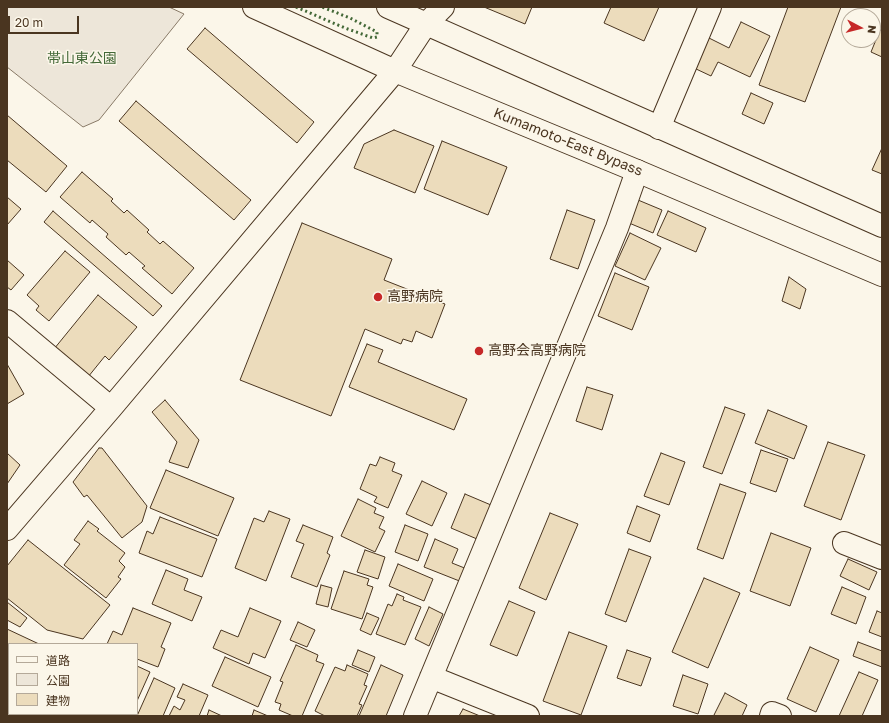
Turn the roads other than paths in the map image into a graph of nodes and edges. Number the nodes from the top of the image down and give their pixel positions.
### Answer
1 (254, 7) edge
2 (388, 7) edge
3 (443, 7) edge
4 (710, 7) edge
5 (426, 24) junction
6 (395, 71) junction
7 (659, 128) junction
8 (637, 171) junction
9 (882, 226) edge
10 (882, 275) edge
11 (7, 320) edge
12 (111, 408) junction
13 (7, 529) edge
14 (844, 543) dead end
15 (882, 558) edge
16 (431, 677) junction
17 (415, 716) edge
18 (528, 716) edge
19 (771, 716) edge
20 (780, 716) edge

1 - 6 main road, Kumamoto-East Bypass
2 - 5 main road
3 - 5 main road
4 - 7 main road
5 - 6 main road
5 - 7 main road
6 - 8 main road, Kumamoto-East Bypass
6 - 12 main road
7 - 9 main road
8 - 10 main road, Kumamoto-East Bypass
8 - 16 main road
11 - 12 main road
12 - 13 main road
14 - 15 main road
16 - 17 main road
16 - 18 main road
19 - 20 main road

